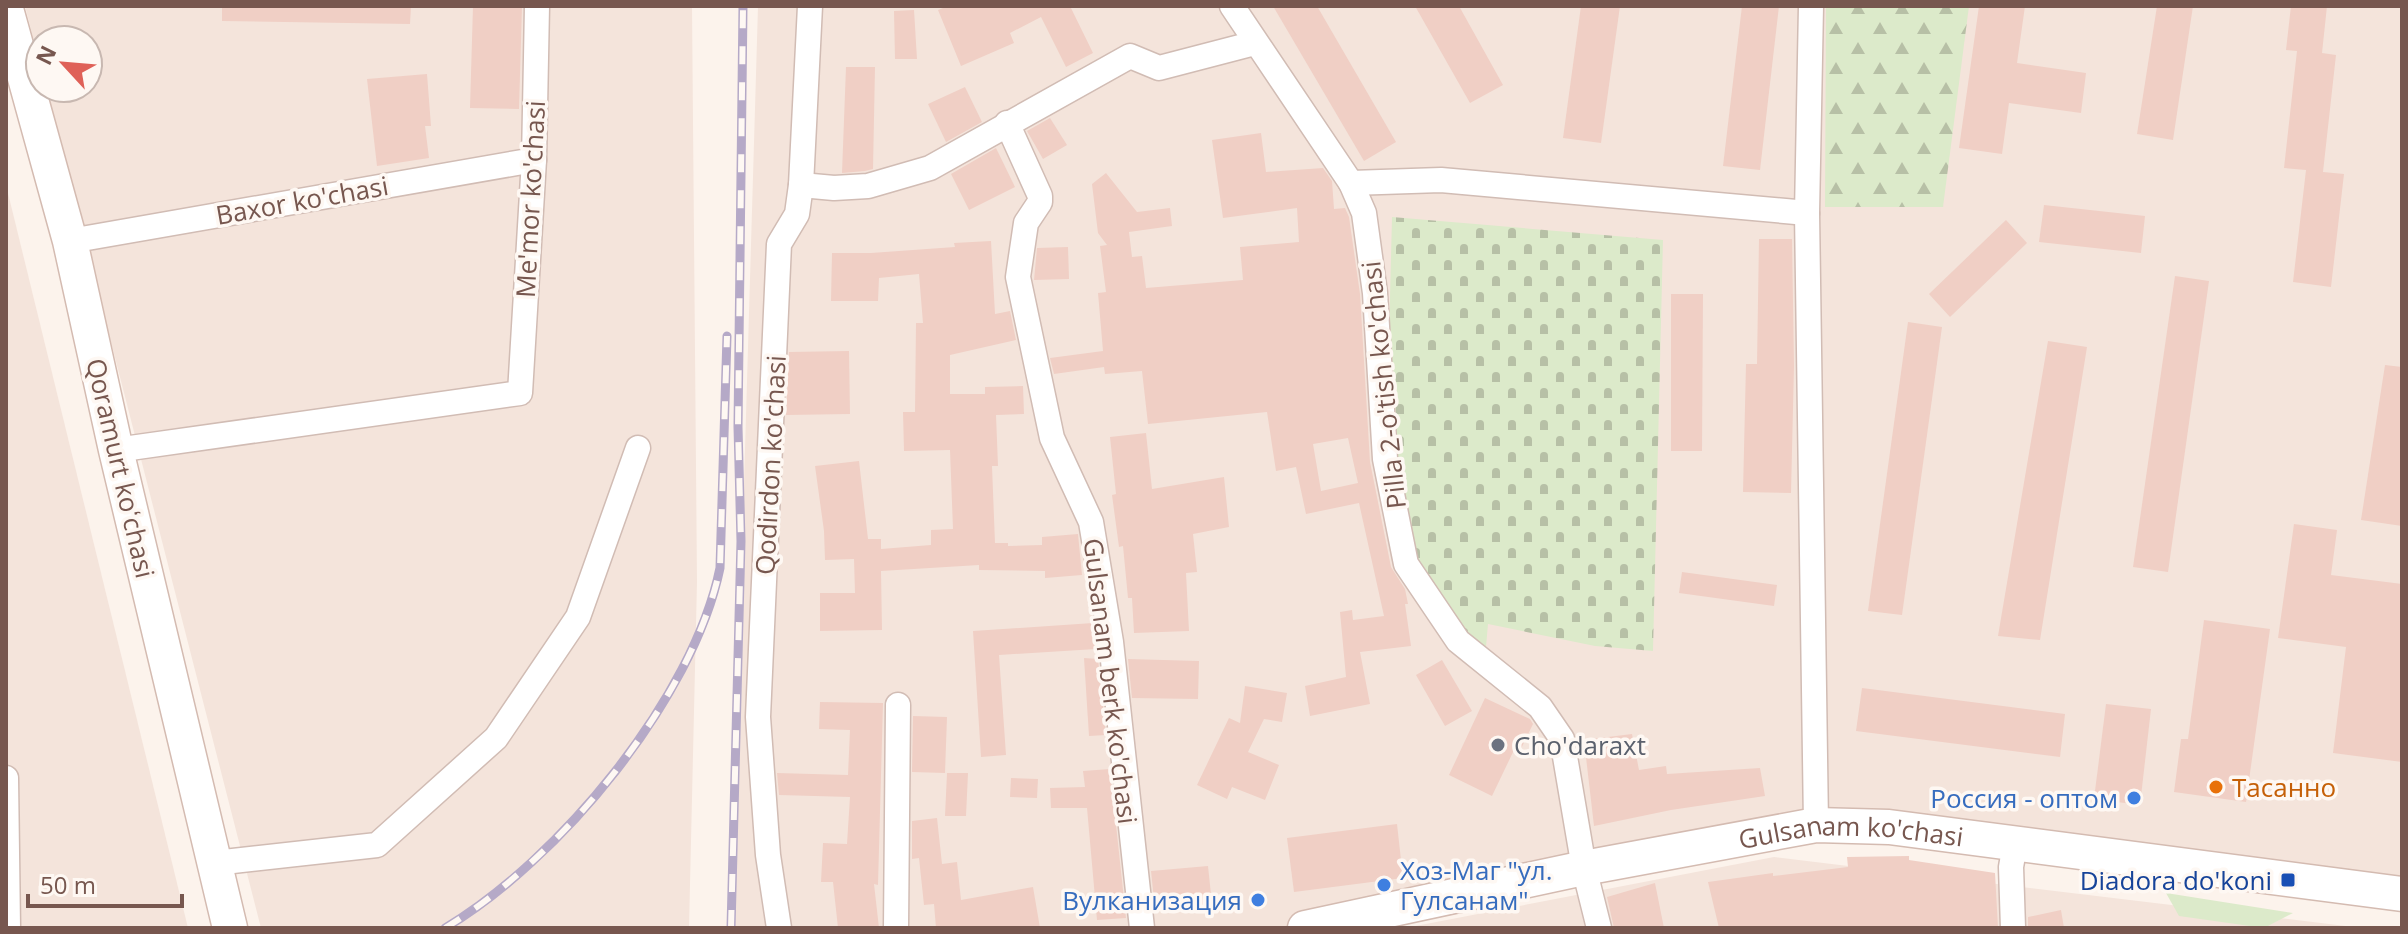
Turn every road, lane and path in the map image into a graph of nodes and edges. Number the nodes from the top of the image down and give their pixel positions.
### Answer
1 (537, 6) edge
2 (810, 6) edge
3 (1232, 6) edge
4 (1811, 6) edge
5 (6, 9) edge
6 (1255, 43) junction
7 (6, 60) edge
8 (1007, 123) junction
9 (534, 160) junction
10 (1351, 183) junction
11 (801, 185) junction
12 (1807, 213) junction
13 (70, 241) junction
14 (638, 448) dead end
15 (116, 450) junction
16 (898, 705) dead end
17 (6, 778) edge
18 (1816, 825) junction
19 (2015, 844) junction
20 (215, 863) junction
21 (1584, 868) junction
22 (2402, 894) edge
23 (1344, 924) edge
24 (8, 928) edge
25 (212, 928) edge
26 (230, 928) edge
27 (779, 928) edge
28 (896, 928) edge
29 (1142, 928) edge
30 (1305, 928) edge
31 (1599, 928) edge
32 (2013, 928) edge

1 - 9 street, Me'mor ko'chasi
2 - 11 street, Qodirdon ko'chasi
3 - 6 street, Pilla 2-o'tish ko'chasi
4 - 12 street
5 - 13 main road, Qoramurt koʻchasi
6 - 8 street
6 - 10 street, Pilla 2-o'tish ko'chasi
7 - 25 main road, Qoramurt koʻchasi
8 - 11 street
8 - 29 street, Gulsanam berk ko'chasi
9 - 13 street, Baxor ko'chasi
9 - 15 street, Me'mor ko'chasi
10 - 12 street
10 - 21 street, Pilla 2-o'tish ko'chasi
11 - 27 street, Qodirdon ko'chasi
12 - 18 street
13 - 15 main road, Qoramurt koʻchasi
14 - 20 street
15 - 20 main road, Qoramurt koʻchasi
16 - 28 street
17 - 24 street
18 - 19 main road, Gulsanam ko'chasi
18 - 21 main road, Gulsanam ko'chasi
19 - 22 main road, Gulsanam ko'chasi
19 - 32 street
20 - 26 main road, Qoramurt koʻchasi
21 - 23 main road, Gulsanam ko'chasi
21 - 31 street, Pilla 2-o'tish ko'chasi
23 - 30 main road, Gulsanam ko'chasi

